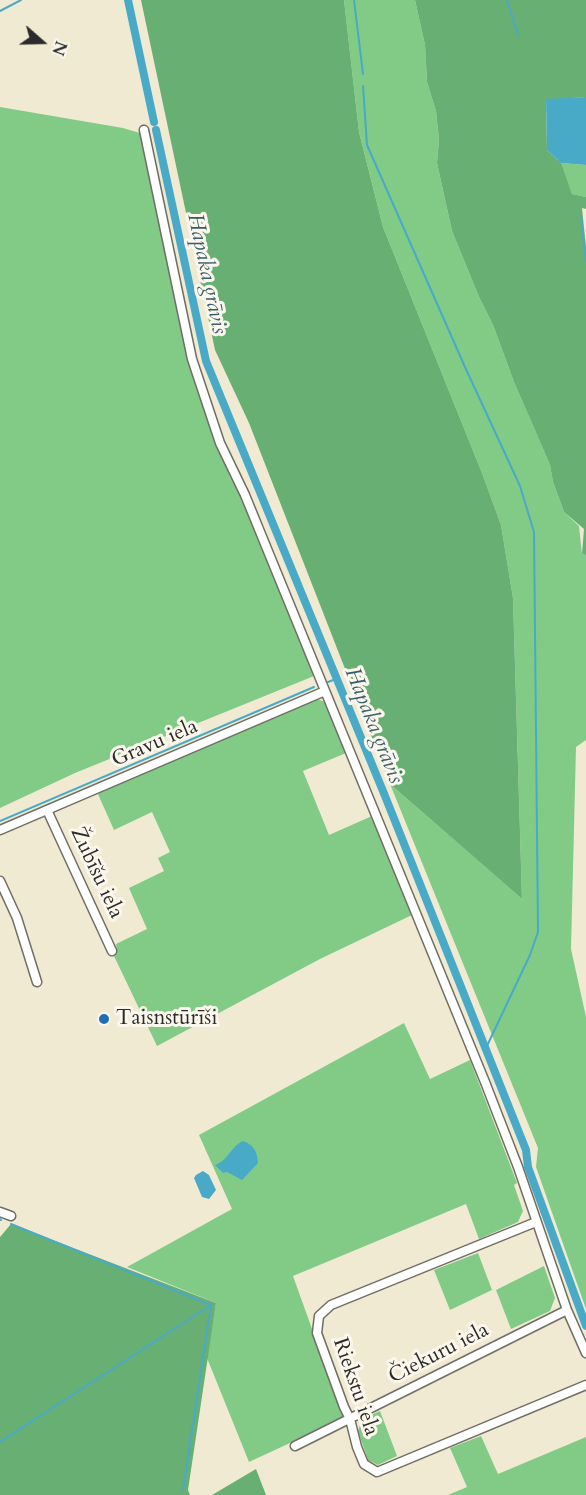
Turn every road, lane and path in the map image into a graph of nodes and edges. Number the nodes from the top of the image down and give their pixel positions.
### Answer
1 (144, 130) dead end
2 (325, 691) junction
3 (47, 810) junction
4 (0, 830) edge
5 (0, 881) edge
6 (112, 951) dead end
7 (37, 982) dead end
8 (0, 1212) edge
9 (11, 1216) dead end
10 (536, 1222) junction
11 (567, 1310) junction
12 (586, 1353) edge
13 (586, 1385) edge
14 (350, 1419) junction
15 (295, 1446) dead end

1 - 2 street
2 - 3 street, Gravu iela
2 - 10 street
3 - 4 street, Gravu iela
3 - 6 street, Žubīšu iela
5 - 7 street
8 - 9 street
10 - 11 street
10 - 14 street, Riekstu iela
11 - 12 street
11 - 14 street, Čiekuru iela
13 - 14 street, Riekstu iela
14 - 15 street, Čiekuru iela

